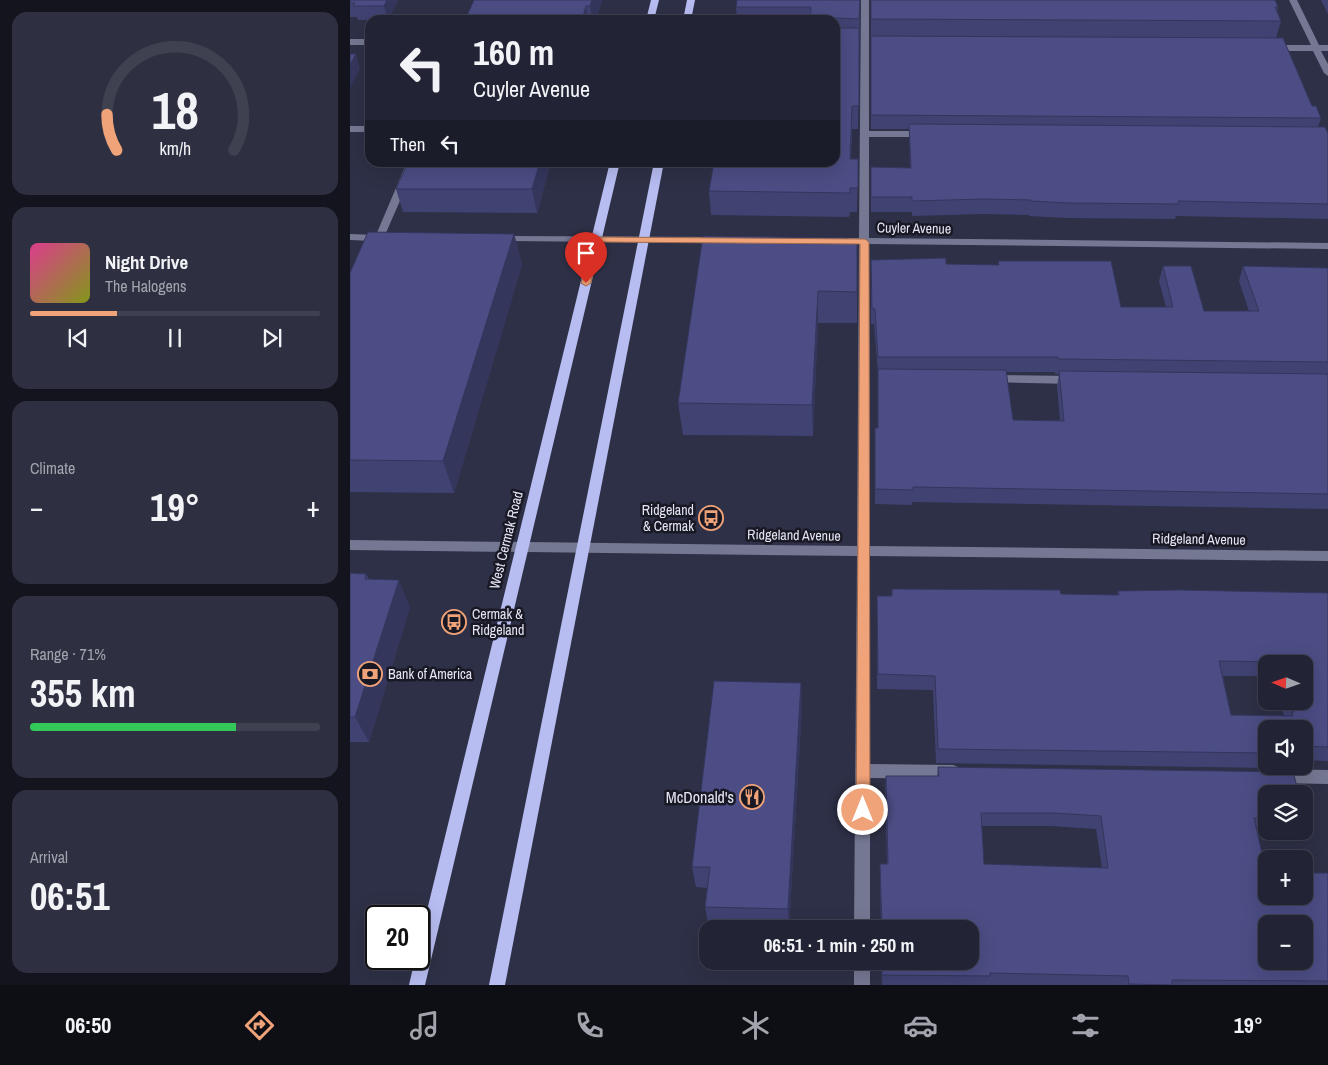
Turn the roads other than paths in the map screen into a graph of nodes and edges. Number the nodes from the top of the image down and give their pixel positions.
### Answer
1 (656, 0) edge
2 (691, 0) edge
3 (865, 0) edge
4 (1293, 0) edge
5 (652, 15) edge
6 (688, 15) edge
7 (350, 42) edge
8 (365, 42) edge
9 (1264, 48) edge
10 (1316, 48) junction
11 (1328, 48) edge
12 (1328, 73) edge
13 (350, 129) edge
14 (365, 129) edge
15 (865, 134) junction
16 (935, 134) edge
17 (410, 167) edge
18 (615, 167) edge
19 (658, 167) edge
20 (350, 237) edge
21 (384, 238) junction
22 (486, 238) edge
23 (596, 240) junction
24 (644, 240) junction
25 (732, 241) edge
26 (817, 241) edge
27 (865, 242) junction
28 (1328, 246) edge
29 (373, 253) edge
30 (983, 379) edge
31 (1081, 380) edge
32 (350, 546) edge
33 (522, 548) junction
34 (582, 548) junction
35 (864, 551) junction
36 (1328, 556) edge
37 (863, 771) junction
38 (972, 772) edge
39 (1259, 776) edge
40 (1328, 777) edge
41 (862, 920) edge
42 (862, 970) edge
43 (417, 985) edge
44 (497, 985) edge
45 (862, 985) edge

1 - 5 main road
2 - 6 main road
3 - 15 street
4 - 10 street
7 - 8 street
9 - 10 street
10 - 11 street
10 - 12 street
13 - 14 street
15 - 16 street
15 - 27 street
17 - 21 street
18 - 23 main road, West Cermak Road
19 - 24 main road
20 - 21 street
21 - 29 street
22 - 23 street
23 - 24 street
23 - 33 main road, West Cermak Road
24 - 25 street
24 - 34 main road
26 - 27 street, Cuyler Avenue
27 - 28 street, Cuyler Avenue
27 - 35 street
30 - 31 street
32 - 33 street, Ridgeland Avenue
33 - 34 street, Ridgeland Avenue
33 - 43 main road, West Cermak Road
34 - 35 street, Ridgeland Avenue
34 - 44 main road
35 - 36 street, Ridgeland Avenue
35 - 37 street
37 - 38 street
37 - 41 street
39 - 40 street
42 - 45 street

